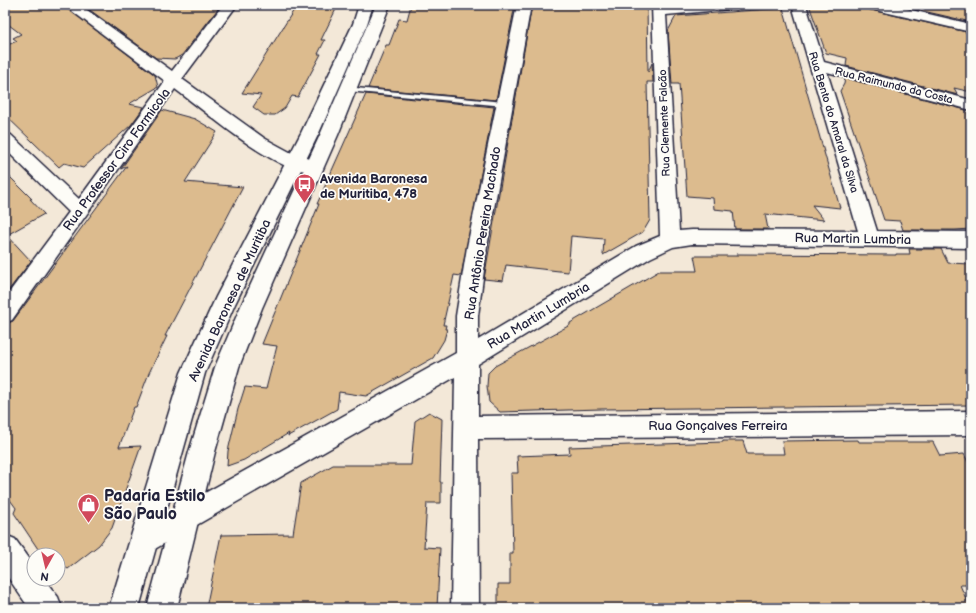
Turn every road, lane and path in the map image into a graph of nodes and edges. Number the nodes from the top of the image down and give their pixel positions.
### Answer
1 (71, 5) edge
2 (230, 5) edge
3 (366, 5) edge
4 (383, 5) edge
5 (524, 5) edge
6 (730, 5) edge
7 (799, 5) edge
8 (872, 5) edge
9 (660, 8) edge
10 (971, 28) edge
11 (817, 65) junction
12 (172, 80) junction
13 (348, 89) junction
14 (504, 104) junction
15 (971, 105) edge
16 (5, 139) edge
17 (305, 164) junction
18 (79, 210) junction
19 (870, 239) junction
20 (670, 240) junction
21 (971, 240) edge
22 (5, 314) edge
23 (466, 359) junction
24 (971, 423) edge
25 (466, 428) junction
26 (185, 517) junction
27 (144, 541) junction
28 (5, 549) edge
29 (47, 608) edge
30 (124, 608) edge
31 (162, 608) edge
32 (465, 608) edge

1 - 12 street
2 - 12 street, Rua Professor Ciro Formicola
3 - 17 main road, Avenida Baronesa de Muritiba
4 - 13 main road, Avenida Baronesa de Muritiba
5 - 14 street, Rua Antônio Pereira Machado
6 - 9 street
7 - 11 street, Rua Bento do Amaral da Silva
8 - 10 street
9 - 20 street, Rua Clemente Falcão
11 - 15 street, Rua Raimundo da Costa
11 - 19 street, Rua Bento do Amaral da Silva
12 - 17 street
12 - 18 street, Rua Professor Ciro Formicola
13 - 14 lane
13 - 17 main road, Avenida Baronesa de Muritiba
14 - 23 street, Rua Antônio Pereira Machado
16 - 18 street
17 - 26 main road, Avenida Baronesa de Muritiba
17 - 27 main road, Avenida Baronesa de Muritiba
18 - 22 street, Rua Professor Ciro Formicola
19 - 20 street, Rua Martin Lumbria
19 - 21 street, Rua Martin Lumbria
20 - 23 street, Rua Martin Lumbria
23 - 25 street, Rua Antônio Pereira Machado
23 - 26 street, Rua Martin Lumbria
24 - 25 street, Rua Gonçalves Ferreira
25 - 32 street, Rua Antônio Pereira Machado
26 - 27 street, Rua Martin Lumbria
26 - 31 main road, Avenida Baronesa de Muritiba
27 - 30 main road, Avenida Baronesa de Muritiba
28 - 29 main road

